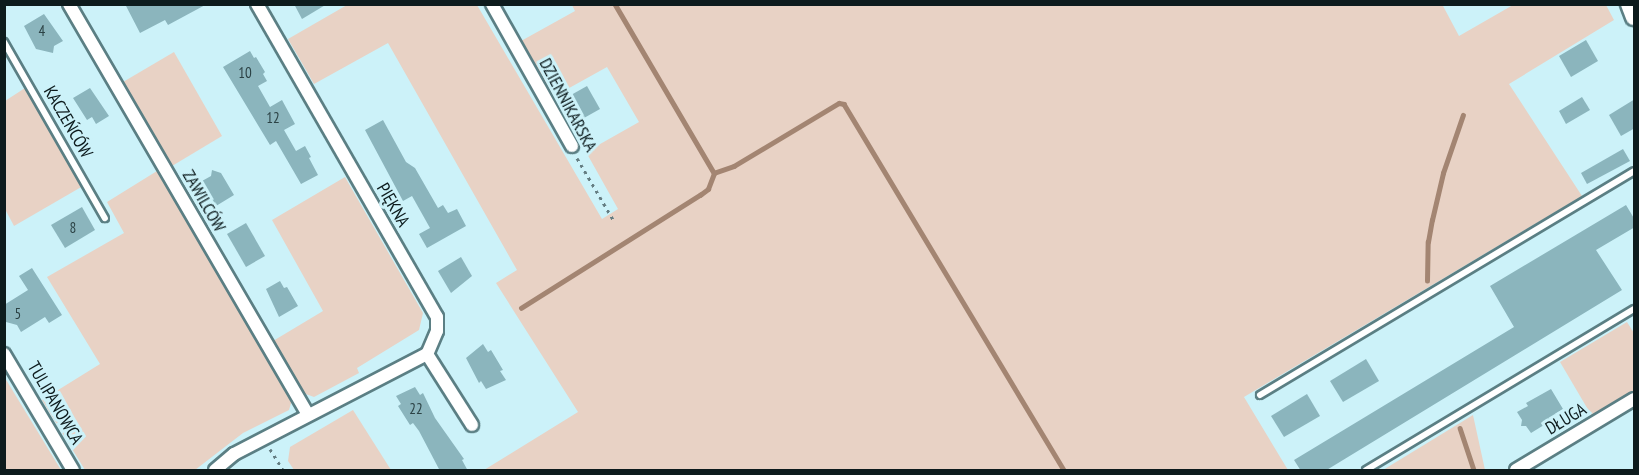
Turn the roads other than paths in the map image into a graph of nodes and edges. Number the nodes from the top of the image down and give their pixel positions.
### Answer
1 (69, 4) edge
2 (257, 4) edge
3 (492, 4) edge
4 (1629, 4) edge
5 (1635, 17) edge
6 (4, 42) edge
7 (572, 146) road end
8 (1635, 171) edge
9 (105, 218) dead end
10 (1635, 309) edge
11 (4, 354) edge
12 (428, 354) junction
13 (1260, 395) dead end
14 (1635, 399) edge
15 (308, 415) junction
16 (472, 425) dead end
17 (74, 471) edge
18 (215, 471) edge
19 (1366, 471) edge
20 (1516, 471) edge

1 - 15 street, ZAWILCÓW
2 - 12 street, PIĘKNA
3 - 7 street, DZIENNIKARSKA
4 - 5 street
6 - 9 lane, KACZEŃCÓW
8 - 13 lane
10 - 19 lane
11 - 17 street, TULIPANOWCA
12 - 15 street
12 - 16 street
14 - 20 street, DŁUGA
15 - 18 street

